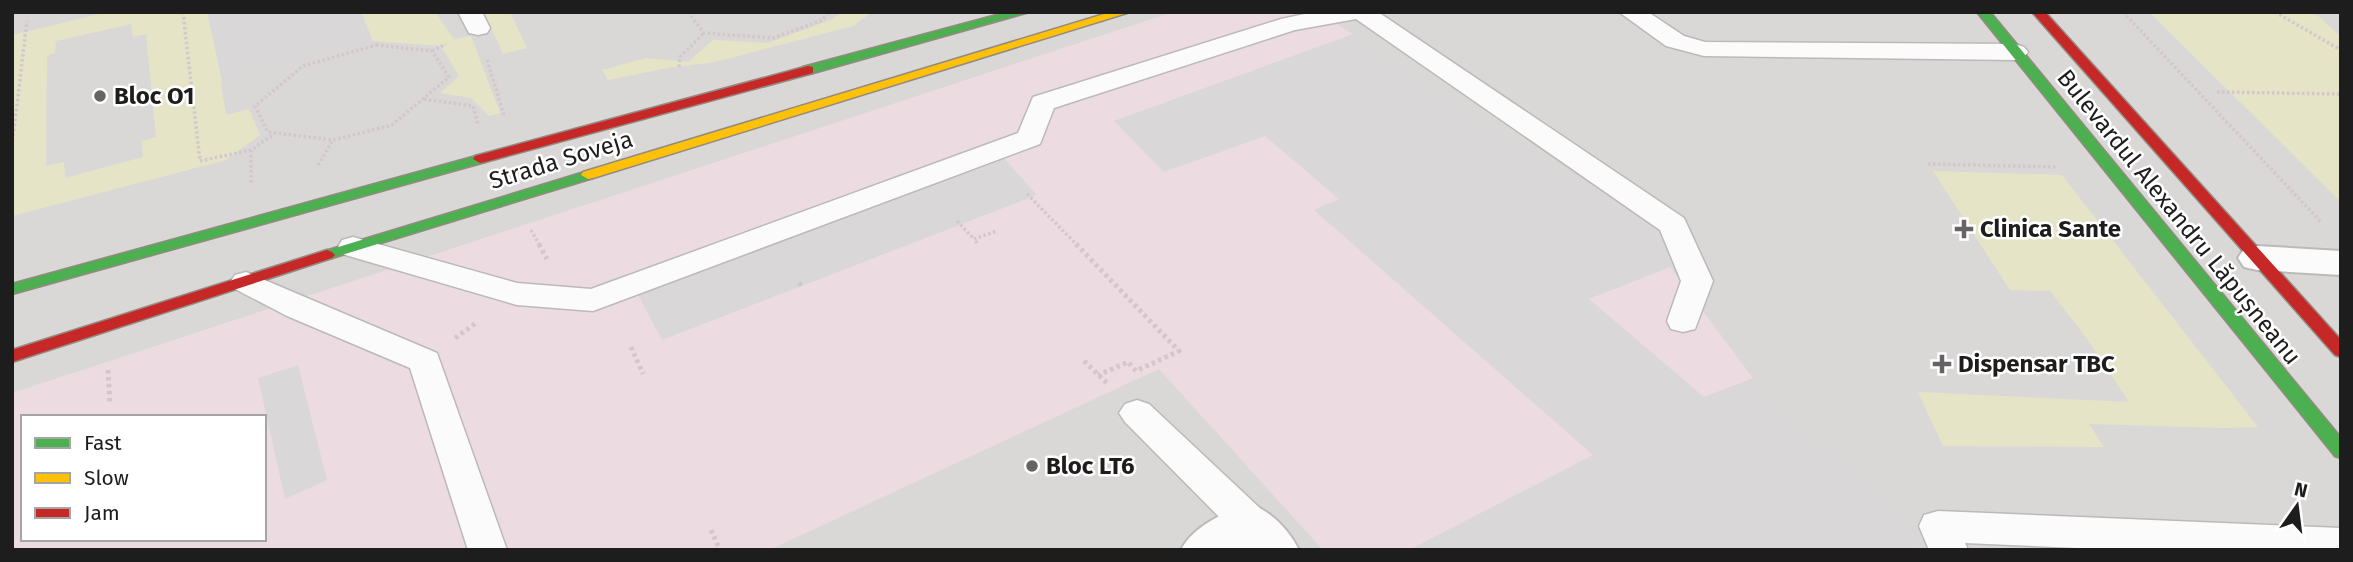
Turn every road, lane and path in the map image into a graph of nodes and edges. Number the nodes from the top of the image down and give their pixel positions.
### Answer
1 (183, 12) edge
2 (688, 12) edge
3 (828, 12) edge
4 (1023, 12) edge
5 (1124, 12) edge
6 (1353, 12) edge
7 (1362, 12) edge
8 (1631, 12) edge
9 (1983, 12) edge
10 (2038, 12) edge
11 (2123, 12) edge
12 (2275, 12) edge
13 (474, 20) edge
14 (27, 21) dead end
15 (705, 33) junction
16 (2341, 50) edge
17 (2015, 52) junction
18 (680, 57) dead end
19 (2217, 92) dead end
20 (2341, 94) edge
21 (424, 99) junction
22 (472, 106) dead end
23 (507, 125) dead end
24 (275, 133) junction
25 (333, 140) junction
26 (12, 146) edge
27 (251, 150) junction
28 (325, 154) dead end
29 (1928, 164) dead end
30 (2064, 167) dead end
31 (251, 191) dead end
32 (1027, 194) dead end
33 (957, 221) dead end
34 (2322, 223) dead end
35 (530, 229) dead end
36 (997, 231) dead end
37 (353, 247) junction
38 (2257, 258) junction
39 (2341, 263) edge
40 (552, 268) dead end
41 (246, 282) junction
42 (12, 289) edge
43 (1683, 321) dead end
44 (631, 347) dead end
45 (2341, 351) edge
46 (12, 356) edge
47 (108, 370) dead end
48 (643, 374) dead end
49 (1098, 375) dead end
50 (110, 405) dead end
51 (1137, 412) dead end
52 (2341, 451) edge
53 (711, 530) dead end
54 (1263, 536) edge
55 (2341, 544) edge
56 (488, 550) edge
57 (720, 550) edge
58 (1205, 550) edge
59 (1949, 550) edge

1 - 27 path
2 - 15 path
3 - 15 path
4 - 42 main road, Strada Soveja
5 - 37 main road, Strada Soveja
6 - 37 lane
7 - 43 lane
8 - 17 lane
9 - 17 main road, Bulevardul Alexandru Lăpușneanu
10 - 38 main road, Bulevardul Alexandru Lăpușneanu
11 - 34 path
12 - 16 path
13 - 23 path
14 - 26 path
15 - 18 path
17 - 52 main road, Bulevardul Alexandru Lăpușneanu
19 - 20 path
21 - 22 path
21 - 24 path
21 - 25 path
24 - 25 path
24 - 27 path
25 - 28 path
27 - 31 path
29 - 30 path
32 - 49 path
33 - 36 path
35 - 40 path
37 - 41 main road, Strada Soveja
38 - 39 street
38 - 45 main road, Bulevardul Alexandru Lăpușneanu
41 - 46 main road, Strada Soveja
41 - 56 lane
44 - 48 path
47 - 50 path
51 - 54 lane
53 - 57 path
54 - 58 street
55 - 59 lane

